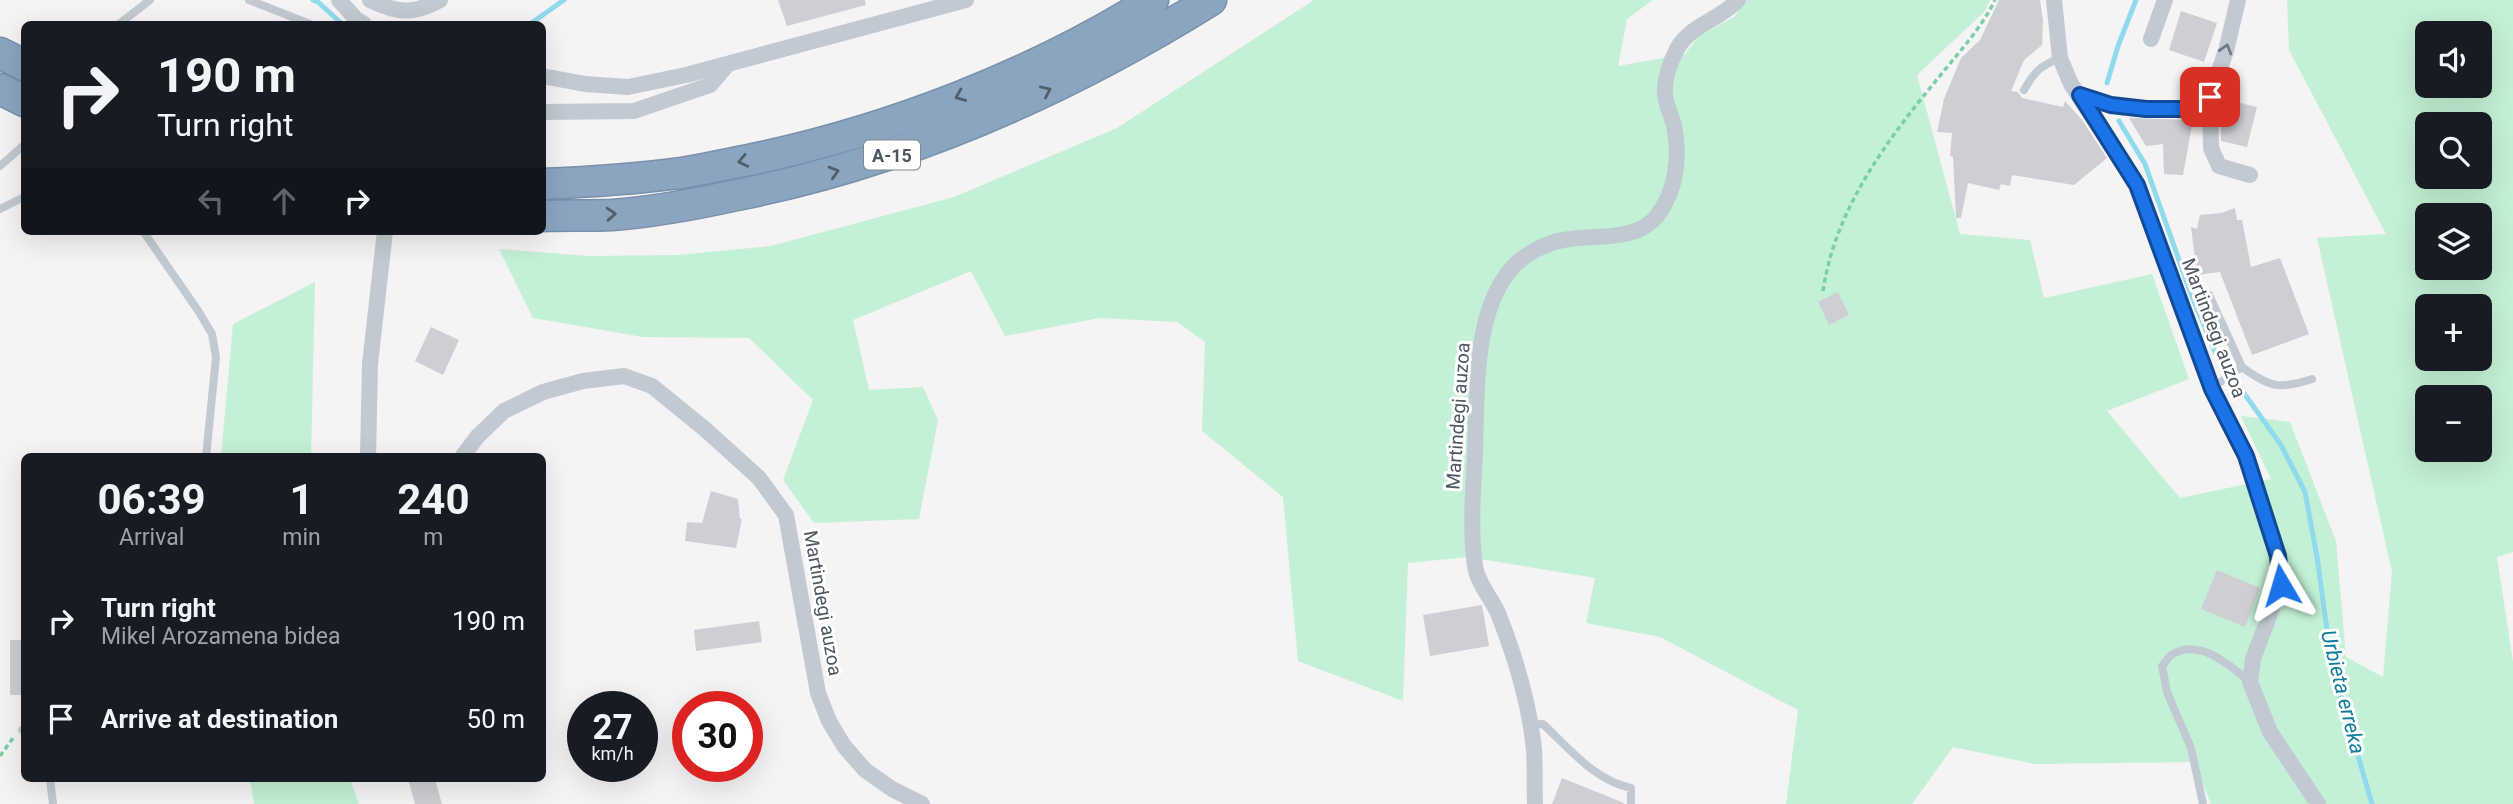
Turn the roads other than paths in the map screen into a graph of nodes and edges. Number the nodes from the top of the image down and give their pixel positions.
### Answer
1 (150, 0) edge
2 (249, 0) edge
3 (339, 0) edge
4 (370, 0) edge
5 (440, 0) edge
6 (966, 0) edge
7 (1153, 0) edge
8 (1211, 0) edge
9 (1738, 0) edge
10 (2165, 0) edge
11 (2238, 0) edge
12 (2057, 2) edge
13 (123, 21) edge
14 (302, 21) edge
15 (360, 21) edge
16 (2151, 39) dead end
17 (0, 53) edge
18 (2060, 58) junction
19 (21, 64) edge
20 (728, 64) junction
21 (546, 77) edge
22 (0, 89) edge
23 (2024, 90) dead end
24 (2080, 95) junction
25 (2210, 97) junction
26 (21, 100) edge
27 (546, 112) edge
28 (21, 148) edge
29 (0, 166) edge
30 (2250, 175) dead end
31 (546, 184) edge
32 (21, 198) edge
33 (0, 209) edge
34 (546, 216) edge
35 (146, 235) edge
36 (385, 235) edge
37 (2209, 295) dead end
38 (2240, 369) junction
39 (2312, 379) dead end
40 (2218, 385) junction
41 (206, 453) edge
42 (368, 453) edge
43 (465, 453) edge
44 (2250, 682) junction
45 (1530, 725) junction
46 (50, 782) edge
47 (53, 804) edge
48 (922, 804) edge
49 (1535, 804) edge
50 (1631, 804) edge
51 (2203, 804) edge
52 (2318, 804) edge

1 - 13 lane
2 - 14 lane
3 - 15 street
4 - 5 street
6 - 20 street
7 -> 31 highway, A-15
34 -> 8 highway, A-15
9 - 45 street, Martindegi auzoa
10 - 16 street
25 -> 11 street
12 - 18 street, Martindegi auzoa
17 - 19 highway
18 - 23 lane
18 - 24 street, Martindegi auzoa
20 - 21 street
20 - 27 street
22 - 26 highway
24 - 25 street
24 - 40 street, Martindegi auzoa
25 - 30 street
28 - 29 lane
32 - 33 lane
35 - 41 lane
36 - 42 street
37 - 38 lane
38 - 39 lane
38 - 40 lane
40 - 44 street, Martindegi auzoa
43 - 48 street, Martindegi auzoa
44 - 51 lane
44 - 52 street
45 - 49 street, Martindegi auzoa
45 - 50 lane
46 - 47 lane

